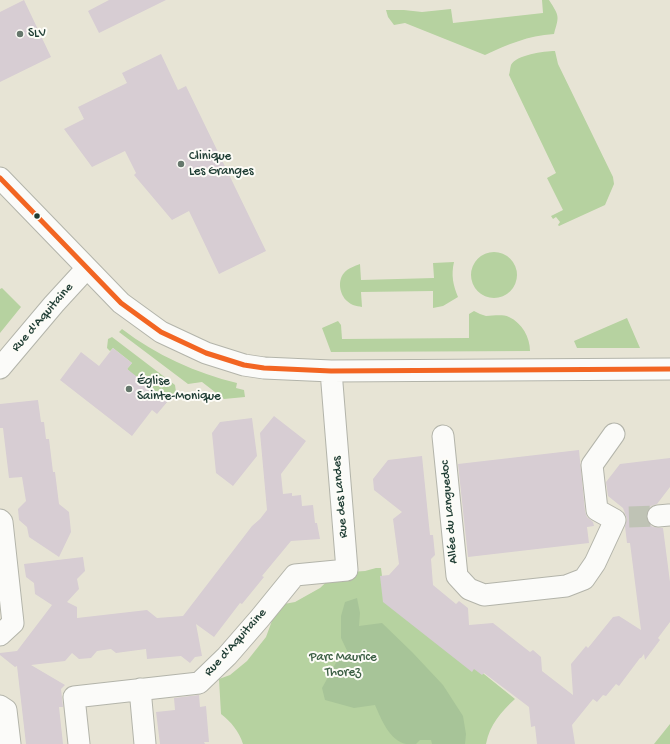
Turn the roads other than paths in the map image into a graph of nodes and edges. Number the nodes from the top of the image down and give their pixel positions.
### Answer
1 (0, 178) edge
2 (87, 268) junction
3 (0, 368) edge
4 (670, 369) edge
5 (331, 371) junction
6 (614, 434) dead end
7 (443, 436) dead end
8 (0, 520) edge
9 (294, 575) joint
10 (0, 635) edge
11 (140, 689) junction
12 (0, 706) edge
13 (10, 744) edge
14 (79, 744) edge
15 (145, 744) edge

1 - 2 street
2 - 3 street, Rue d'Aquitaine
2 - 5 street
4 - 5 street
5 - 9 street, Rue des Landes
6 - 7 street, Allée du Languedoc
8 - 10 street
9 - 11 street, Rue d'Aquitaine
11 - 14 street, Rue d'Aquitaine
11 - 15 street
12 - 13 street

